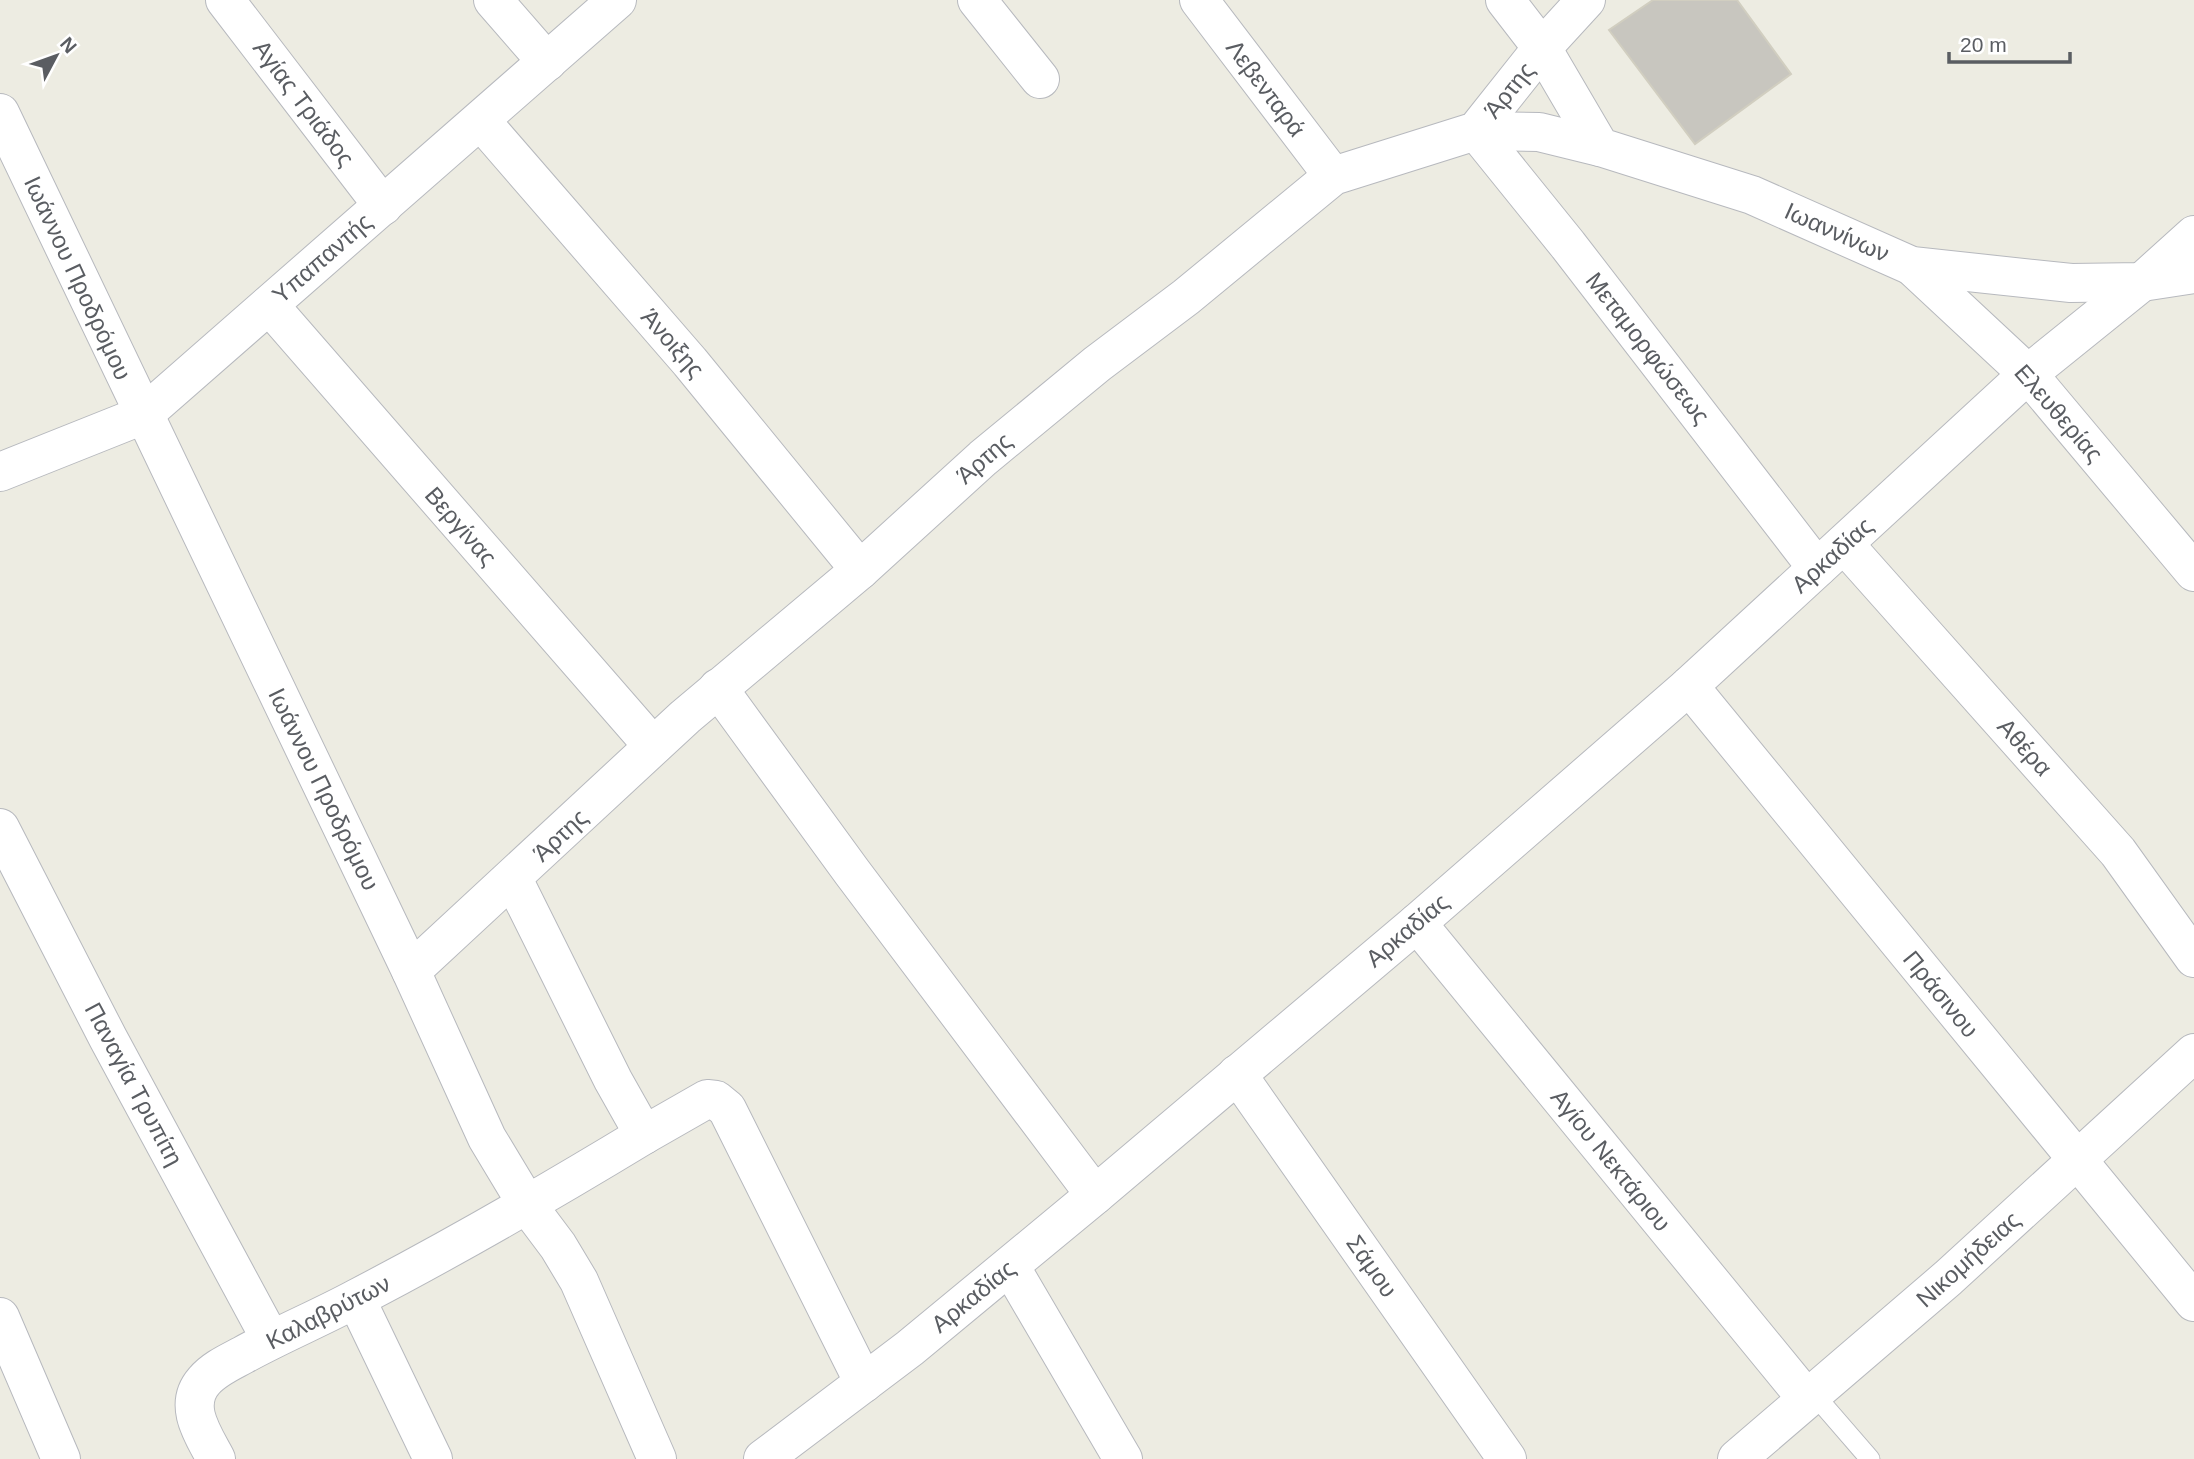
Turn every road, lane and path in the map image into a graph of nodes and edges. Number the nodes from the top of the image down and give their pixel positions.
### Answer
1 (225, 0) edge
2 (493, 0) edge
3 (617, 0) edge
4 (977, 0) edge
5 (1199, 0) edge
6 (1505, 0) edge
7 (1586, 0) edge
8 (1542, 48) junction
9 (547, 62) junction
10 (1040, 79) dead end
11 (0, 113) edge
12 (481, 121) junction
13 (1476, 131) junction
14 (1600, 147) junction
15 (1333, 176) junction
16 (383, 206) junction
17 (2194, 235) edge
18 (1912, 266) junction
19 (2194, 274) edge
20 (2141, 282) junction
21 (269, 305) junction
22 (2028, 374) junction
23 (143, 415) junction
24 (0, 472) edge
25 (1831, 556) junction
26 (860, 570) junction
27 (2194, 572) edge
28 (1689, 686) junction
29 (718, 688) junction
30 (653, 746) junction
31 (0, 828) edge
32 (513, 879) junction
33 (1417, 922) junction
34 (2194, 958) edge
35 (411, 971) junction
36 (2194, 1053) edge
37 (1237, 1074) junction
38 (643, 1135) junction
39 (2078, 1160) junction
40 (1096, 1195) junction
41 (528, 1206) junction
42 (1010, 1266) junction
43 (356, 1299) junction
44 (2194, 1302) edge
45 (0, 1317) edge
46 (271, 1340) junction
47 (864, 1383) junction
48 (1809, 1395) junction
49 (61, 1459) edge
50 (216, 1459) edge
51 (433, 1459) edge
52 (657, 1459) edge
53 (763, 1459) edge
54 (1123, 1459) edge
55 (1507, 1459) edge
56 (1737, 1459) edge
57 (1870, 1459) edge

1 - 16 street, Αγίας Τριάδος
2 - 9 street
3 - 9 street, Υπαπαντής
4 - 10 street
5 - 15 street, Λεβενταρά
6 - 8 street
7 - 8 street, Άρτης
8 - 13 street, Άρτης
8 - 14 street
9 - 12 street, Υπαπαντής
11 - 23 street, Ιωάννου Προδρόμου
12 - 16 street, Υπαπαντής
12 - 26 street, Άνοιξης
13 - 14 street, Ιωαννίνων
13 - 15 street, Άρτης
13 - 25 street, Μεταμορφώσεως
14 - 18 street, Ιωαννίνων
15 - 26 street, Άρτης
16 - 21 street, Υπαπαντής
17 - 20 street
18 - 20 street, Ιωαννίνων
18 - 22 street, Ελευθερίας
19 - 20 street, Ιωαννίνων
20 - 22 street, Αρκαδίας
21 - 23 street, Υπαπαντής
21 - 30 street, Βεργίνας
22 - 25 street, Αρκαδίας
22 - 27 street, Ελευθερίας
23 - 24 street, Υπαπαντής
23 - 35 street, Ιωάννου Προδρόμου
25 - 28 street, Αρκαδίας
25 - 34 street, Αθέρα
26 - 29 street, Άρτης
28 - 33 street, Αρκαδίας
28 - 39 street, Πράσινου
29 - 30 street, Άρτης
29 - 40 street
30 - 32 street, Άρτης
31 - 46 street, Παναγία Τρυπίτη
32 - 35 street, Άρτης
32 - 38 street
33 - 37 street, Αρκαδίας
33 - 48 street, Αγίου Νεκτάριου
35 - 41 street, Ιωάννου Προδρόμου
36 - 39 street, Νικομήδειας
37 - 40 street, Αρκαδίας
37 - 55 street, Σάμου
38 - 41 street, Καλαβρύτων
38 - 47 street, Καλαβρύτων
39 - 44 street, Πράσινου
39 - 48 street, Νικομήδειας
40 - 42 street, Αρκαδίας
41 - 43 street, Καλαβρύτων
41 - 52 street, Ιωάννου Προδρόμου
42 - 47 street, Αρκαδίας
42 - 54 street
43 - 46 street, Καλαβρύτων
43 - 51 street
45 - 49 street
46 - 50 street, Καλαβρύτων
47 - 53 street, Αρκαδίας
48 - 56 street, Νικομήδειας
48 - 57 lane

